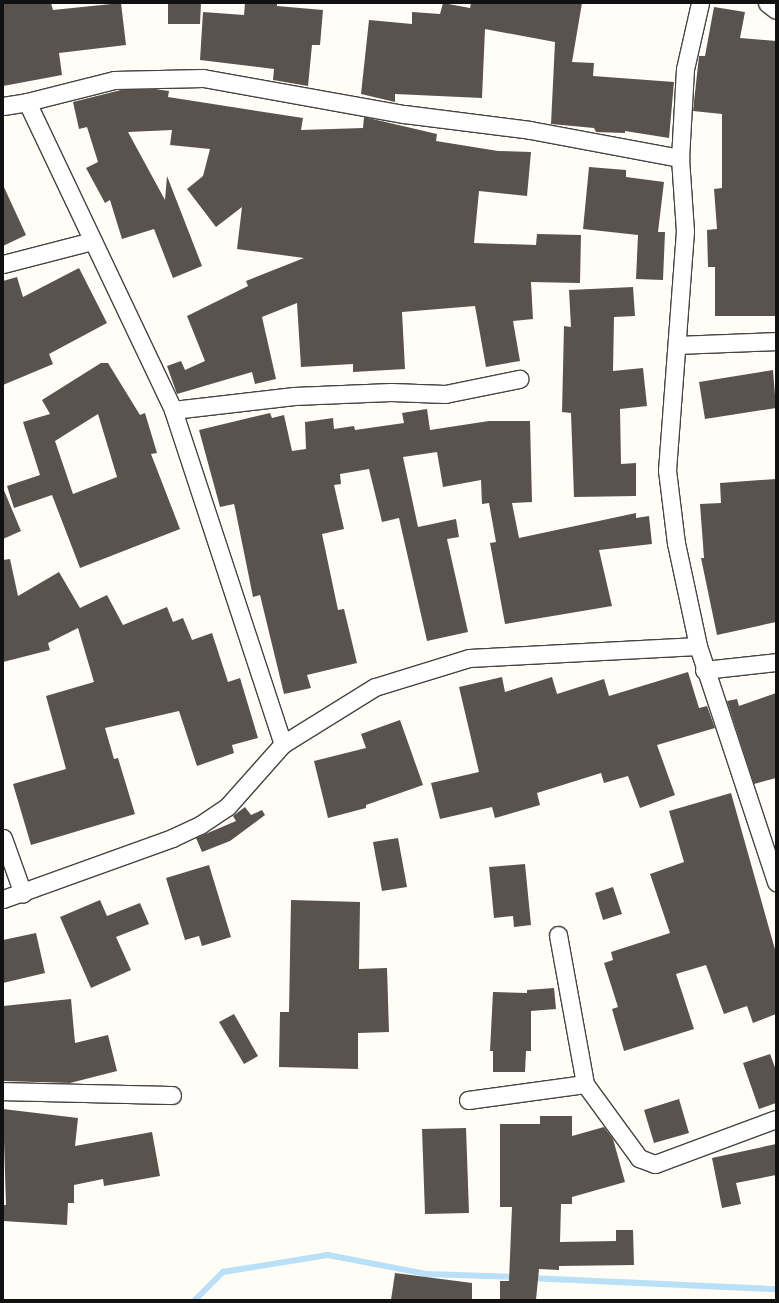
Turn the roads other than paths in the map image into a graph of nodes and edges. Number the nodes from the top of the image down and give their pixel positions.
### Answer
1 (700, 3) edge
2 (767, 3) edge
3 (776, 10) edge
4 (27, 102) junction
5 (3, 106) edge
6 (680, 158) junction
7 (92, 241) junction
8 (3, 264) edge
9 (776, 341) edge
10 (678, 345) junction
11 (519, 379) dead end
12 (173, 410) junction
13 (698, 646) junction
14 (776, 662) edge
15 (704, 670) junction
16 (283, 744) junction
17 (3, 838) edge
18 (776, 882) edge
19 (23, 894) junction
20 (3, 899) edge
21 (558, 935) dead end
22 (585, 1084) junction
23 (3, 1091) edge
24 (172, 1095) dead end
25 (468, 1100) dead end
26 (776, 1119) edge

1 - 6 street
2 - 3 street
4 - 5 street
4 - 6 street
4 - 7 street
6 - 10 street
7 - 8 street
7 - 12 street
9 - 10 street
10 - 13 street
11 - 12 street
12 - 16 street
13 - 15 street
13 - 16 street
14 - 15 street
15 - 18 street
16 - 19 street
17 - 19 street
19 - 20 street
21 - 22 street
22 - 25 street
22 - 26 street
23 - 24 street

